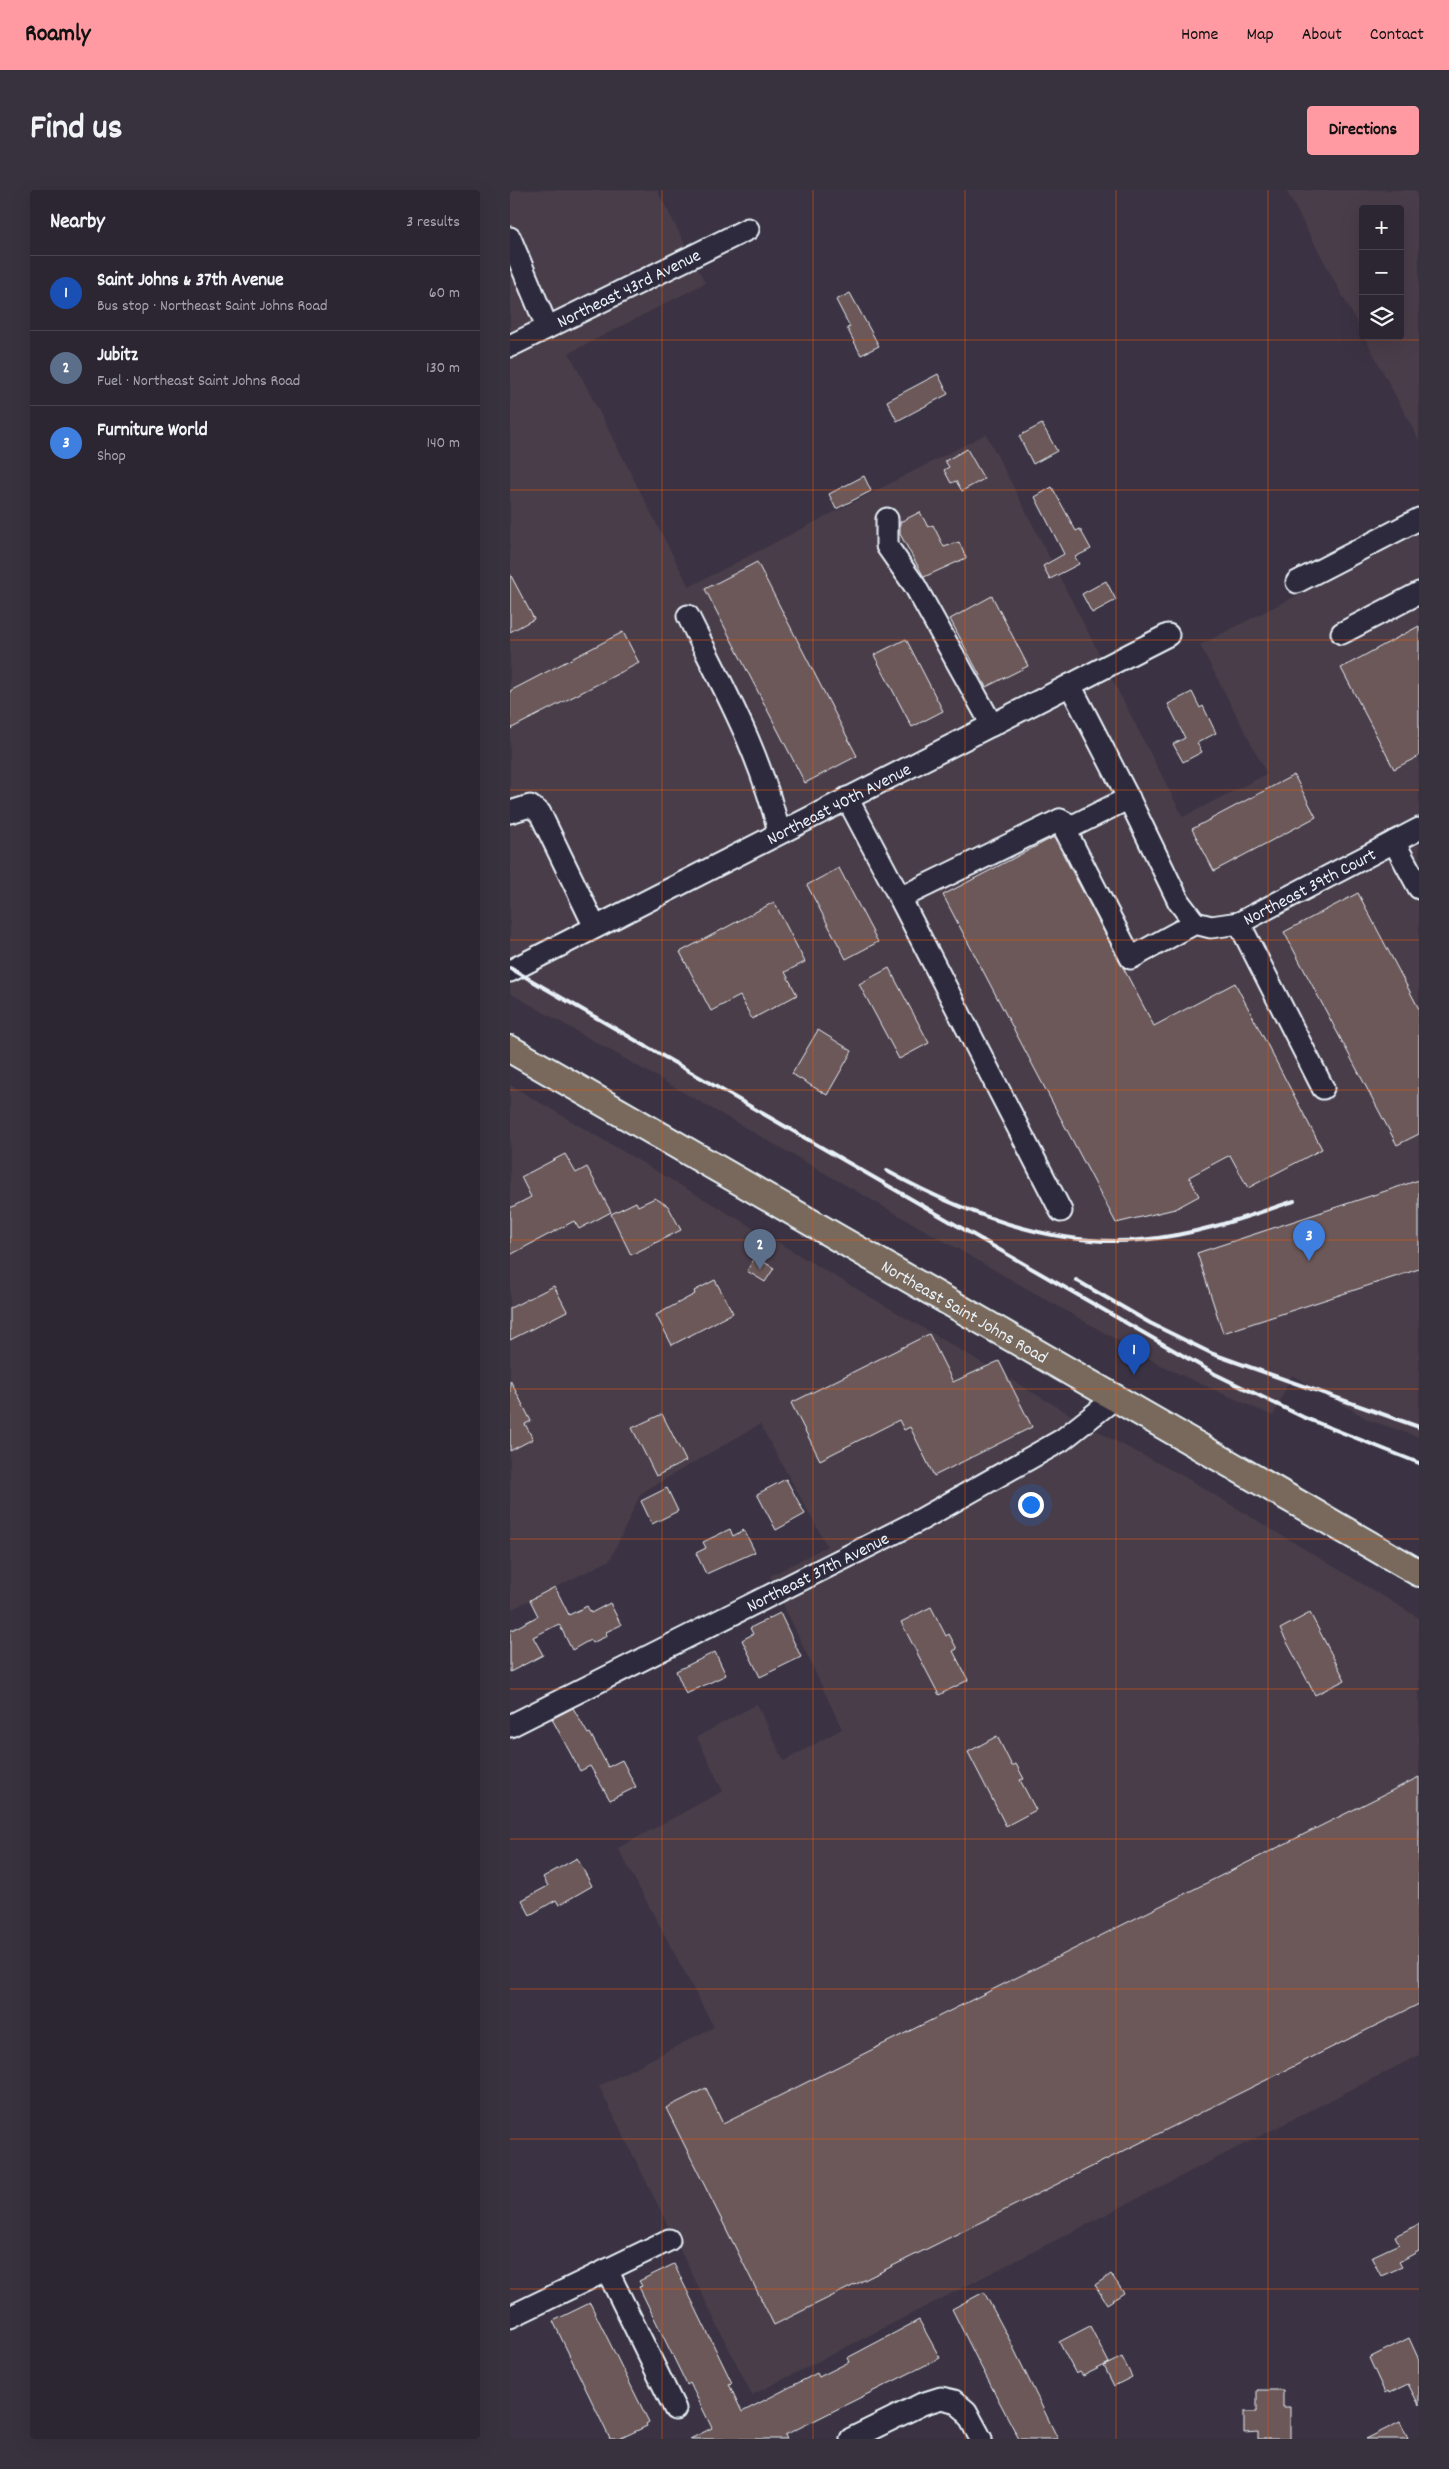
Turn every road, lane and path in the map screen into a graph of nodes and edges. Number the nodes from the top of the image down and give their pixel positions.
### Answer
1 (748, 229) dead end
2 (510, 238) edge
3 (518, 282) edge
4 (548, 327) junction
5 (510, 346) edge
6 (1419, 519) edge
7 (886, 520) dead end
8 (1297, 582) dead end
9 (1419, 593) edge
10 (688, 616) dead end
11 (1342, 633) dead end
12 (1168, 635) dead end
13 (1070, 685) junction
14 (992, 725) junction
15 (848, 798) junction
16 (1129, 798) junction
17 (510, 812) edge
18 (1060, 820) junction
19 (1419, 829) edge
20 (779, 832) junction
21 (1394, 842) junction
22 (1419, 888) edge
23 (900, 898) junction
24 (1195, 923) junction
25 (1238, 923) junction
26 (595, 927) junction
27 (510, 971) edge
28 (510, 1049) edge
29 (1322, 1088) dead end
30 (1061, 1211) dead end
31 (1114, 1399) junction
32 (1419, 1573) edge
33 (510, 1726) edge
34 (669, 2240) dead end
35 (607, 2270) junction
36 (510, 2317) edge
37 (675, 2409) dead end
38 (851, 2439) edge
39 (981, 2439) edge

1 - 4 street, Northeast 43rd Avenue
2 - 3 street
3 - 4 street
4 - 5 street, Northeast 43rd Avenue
6 - 8 street
7 - 14 street
9 - 11 street
10 - 20 street
12 - 13 street, Northeast 40th Avenue
13 - 14 street, Northeast 40th Avenue
13 - 16 street
14 - 15 street, Northeast 40th Avenue
15 - 20 street, Northeast 40th Avenue
15 - 23 street
16 - 18 street
16 - 24 street
17 - 26 street
18 - 23 street
18 - 24 street
19 - 21 street, Northeast 39th Court
20 - 26 street, Northeast 40th Avenue
21 - 22 street
21 - 25 street, Northeast 39th Court
23 - 30 street
24 - 25 street, Northeast 39th Court
25 - 29 street
26 - 27 street, Northeast 40th Avenue
28 - 31 main road, Northeast Saint Johns Road
31 - 32 main road, Northeast Saint Johns Road
31 - 33 street, Northeast 37th Avenue
34 - 35 street
35 - 36 street
35 - 37 street
38 - 39 street

